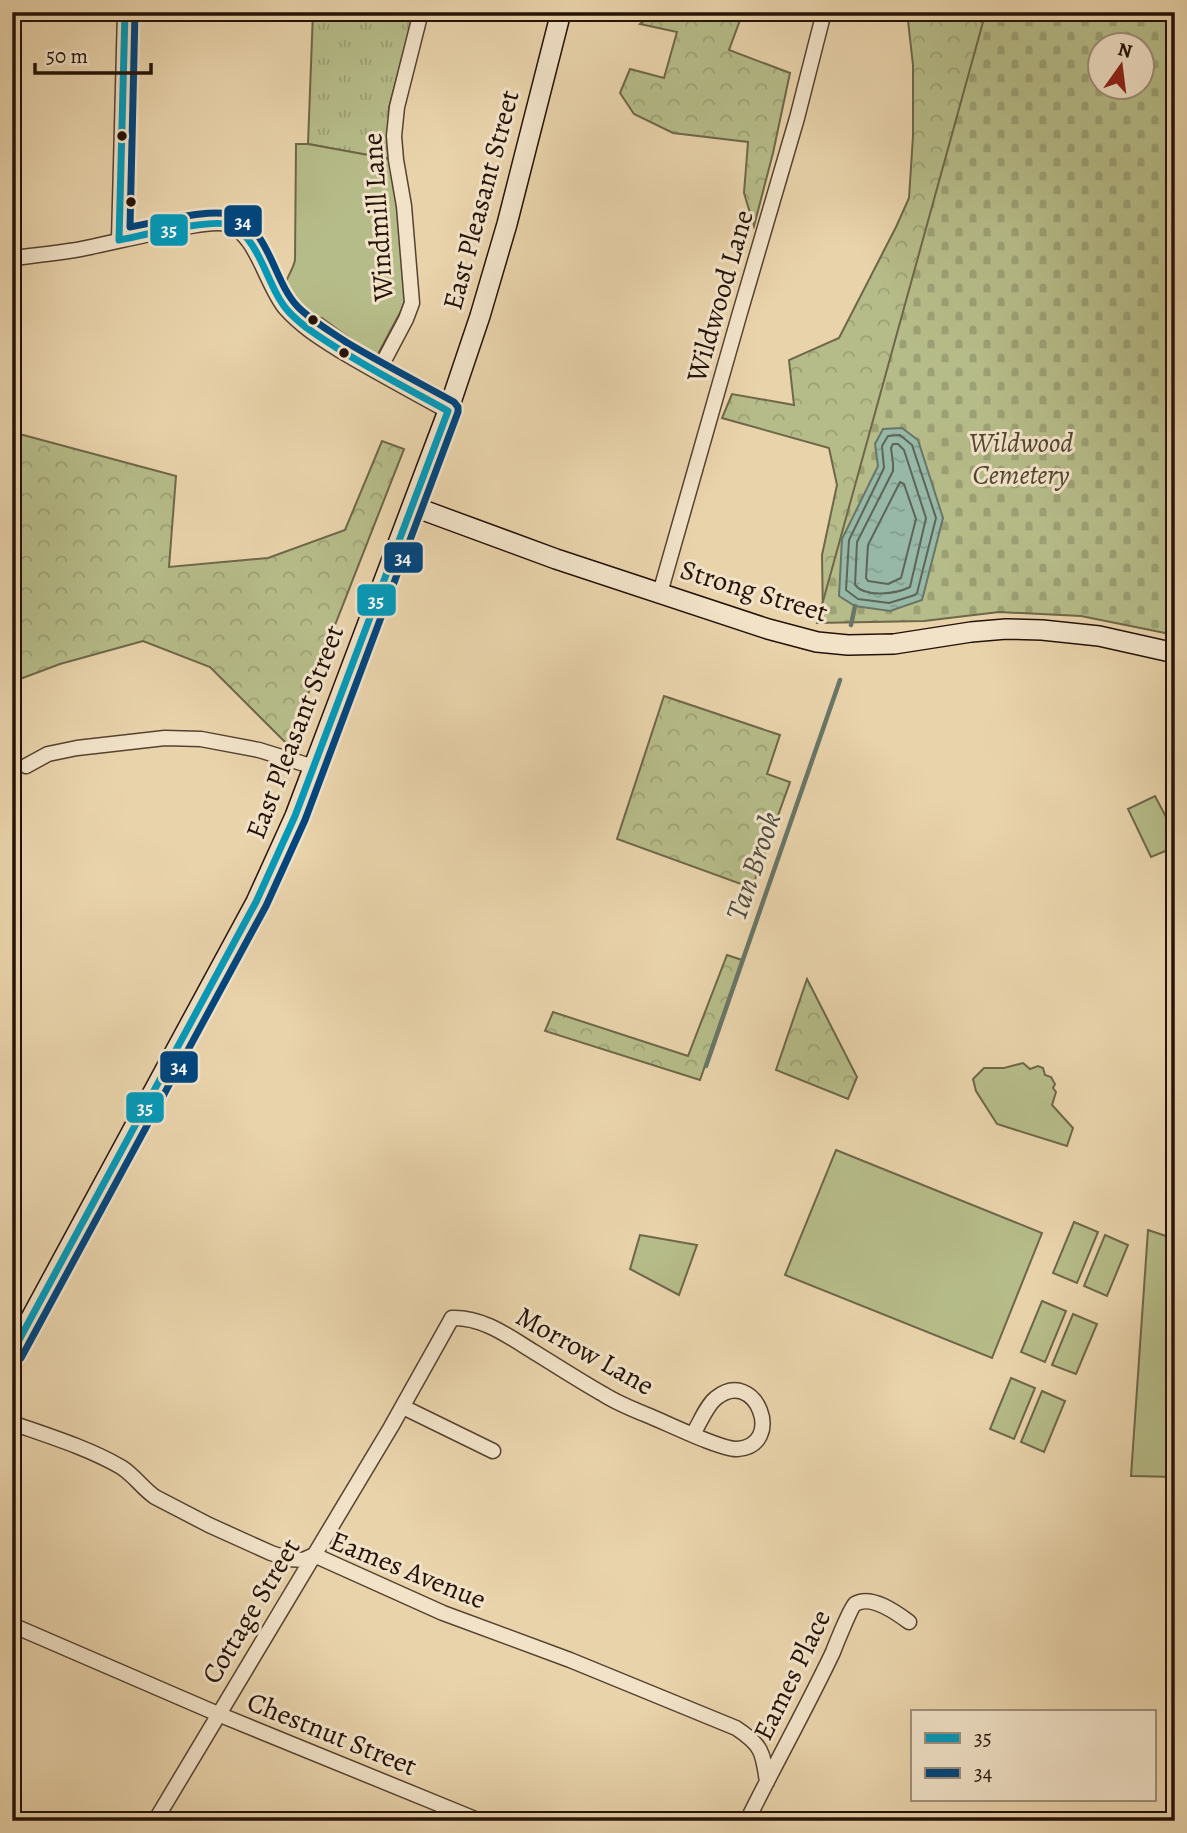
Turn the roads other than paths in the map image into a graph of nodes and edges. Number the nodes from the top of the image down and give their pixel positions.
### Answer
1 (125, 12) edge
2 (421, 12) edge
3 (561, 12) edge
4 (824, 12) edge
5 (119, 240) junction
6 (12, 258) edge
7 (378, 372) junction
8 (448, 411) junction
9 (412, 506) junction
10 (660, 593) junction
11 (1175, 653) edge
12 (26, 766) dead end
13 (314, 767) junction
14 (452, 1318) joint
15 (12, 1353) edge
16 (403, 1407) junction
17 (12, 1423) edge
18 (693, 1434) junction
19 (493, 1451) dead end
20 (314, 1555) junction
21 (909, 1622) dead end
22 (12, 1626) edge
23 (218, 1714) junction
24 (767, 1782) junction
25 (155, 1821) edge
26 (480, 1821) edge
27 (747, 1821) edge

1 - 5 street
2 - 7 street, Windmill Lane
3 - 8 main road, East Pleasant Street
4 - 10 street, Wildwood Lane
5 - 6 street
5 - 7 street
7 - 8 street
8 - 9 main road, East Pleasant Street
9 - 10 main road, Strong Street
9 - 13 main road, East Pleasant Street
10 - 11 main road, Strong Street
12 - 13 street
13 - 15 main road, East Pleasant Street
14 - 16 street, Cottage Street
14 - 18 street, Morrow Lane
16 - 19 street
16 - 20 street, Cottage Street
17 - 20 street, Eames Avenue
18 - 18 street, Morrow Lane
20 - 23 street, Cottage Street
20 - 24 street, Eames Avenue
21 - 24 street, Eames Place
22 - 23 street, Chestnut Street
23 - 25 street, Cottage Street
23 - 26 street, Chestnut Street
24 - 27 street, Eames Place

